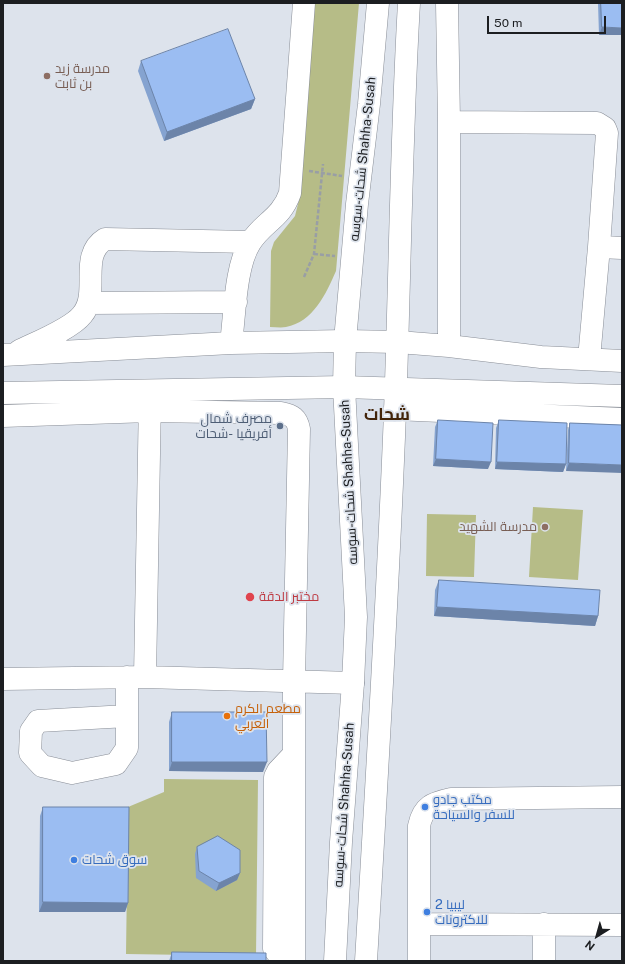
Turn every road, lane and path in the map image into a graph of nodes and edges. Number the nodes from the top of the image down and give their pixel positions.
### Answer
1 (304, 3) edge
2 (378, 3) edge
3 (409, 3) edge
4 (447, 3) edge
5 (449, 122) junction
6 (323, 164) dead end
7 (292, 169) junction
8 (322, 173) junction
9 (360, 179) junction
10 (250, 242) junction
11 (600, 246) junction
12 (622, 248) edge
13 (304, 277) dead end
14 (236, 302) junction
15 (89, 303) junction
16 (345, 341) junction
17 (398, 342) junction
18 (231, 343) junction
19 (449, 346) junction
20 (8, 354) edge
21 (588, 359) junction
22 (622, 361) edge
23 (344, 387) junction
24 (3, 393) edge
25 (622, 396) edge
26 (395, 399) junction
27 (150, 401) junction
28 (3, 416) edge
29 (622, 419) edge
30 (136, 677) junction
31 (3, 679) edge
32 (294, 681) junction
33 (353, 683) junction
34 (127, 716) dead end
35 (294, 754) junction
36 (622, 797) edge
37 (419, 924) junction
38 (544, 924) junction
39 (622, 925) edge
40 (284, 961) edge
41 (294, 961) edge
42 (335, 961) edge
43 (366, 961) edge
44 (419, 961) edge
45 (544, 961) edge

1 - 7 street
2 - 9 street, شحات-سوسه Shahha-Susah
3 - 17 street
4 - 5 street
5 - 11 street
5 - 19 street
6 - 8 path
7 - 8 path
7 - 10 street
8 - 9 path
8 - 13 path
9 - 16 street, شحات-سوسه Shahha-Susah
10 - 14 street
10 - 15 street
11 - 12 street
11 - 21 street
14 - 15 street
14 - 18 street
15 - 20 street
16 - 17 street
16 - 18 street
16 - 23 street, شحات-سوسه Shahha-Susah
17 - 19 street
17 - 26 street
18 - 20 street
19 - 21 street
21 - 22 street
23 - 26 street
23 - 27 street
23 - 33 street, شحات-سوسه Shahha-Susah
24 - 27 street
25 - 26 street
26 - 29 street
26 - 43 street
27 - 28 street
27 - 30 street
27 - 32 street
30 - 31 street
30 - 32 street
30 - 34 street
32 - 33 street
32 - 35 street
33 - 42 street, شحات-سوسه Shahha-Susah
35 - 40 street
35 - 41 street
36 - 37 street
37 - 38 street
37 - 44 street
38 - 39 street
38 - 45 street

